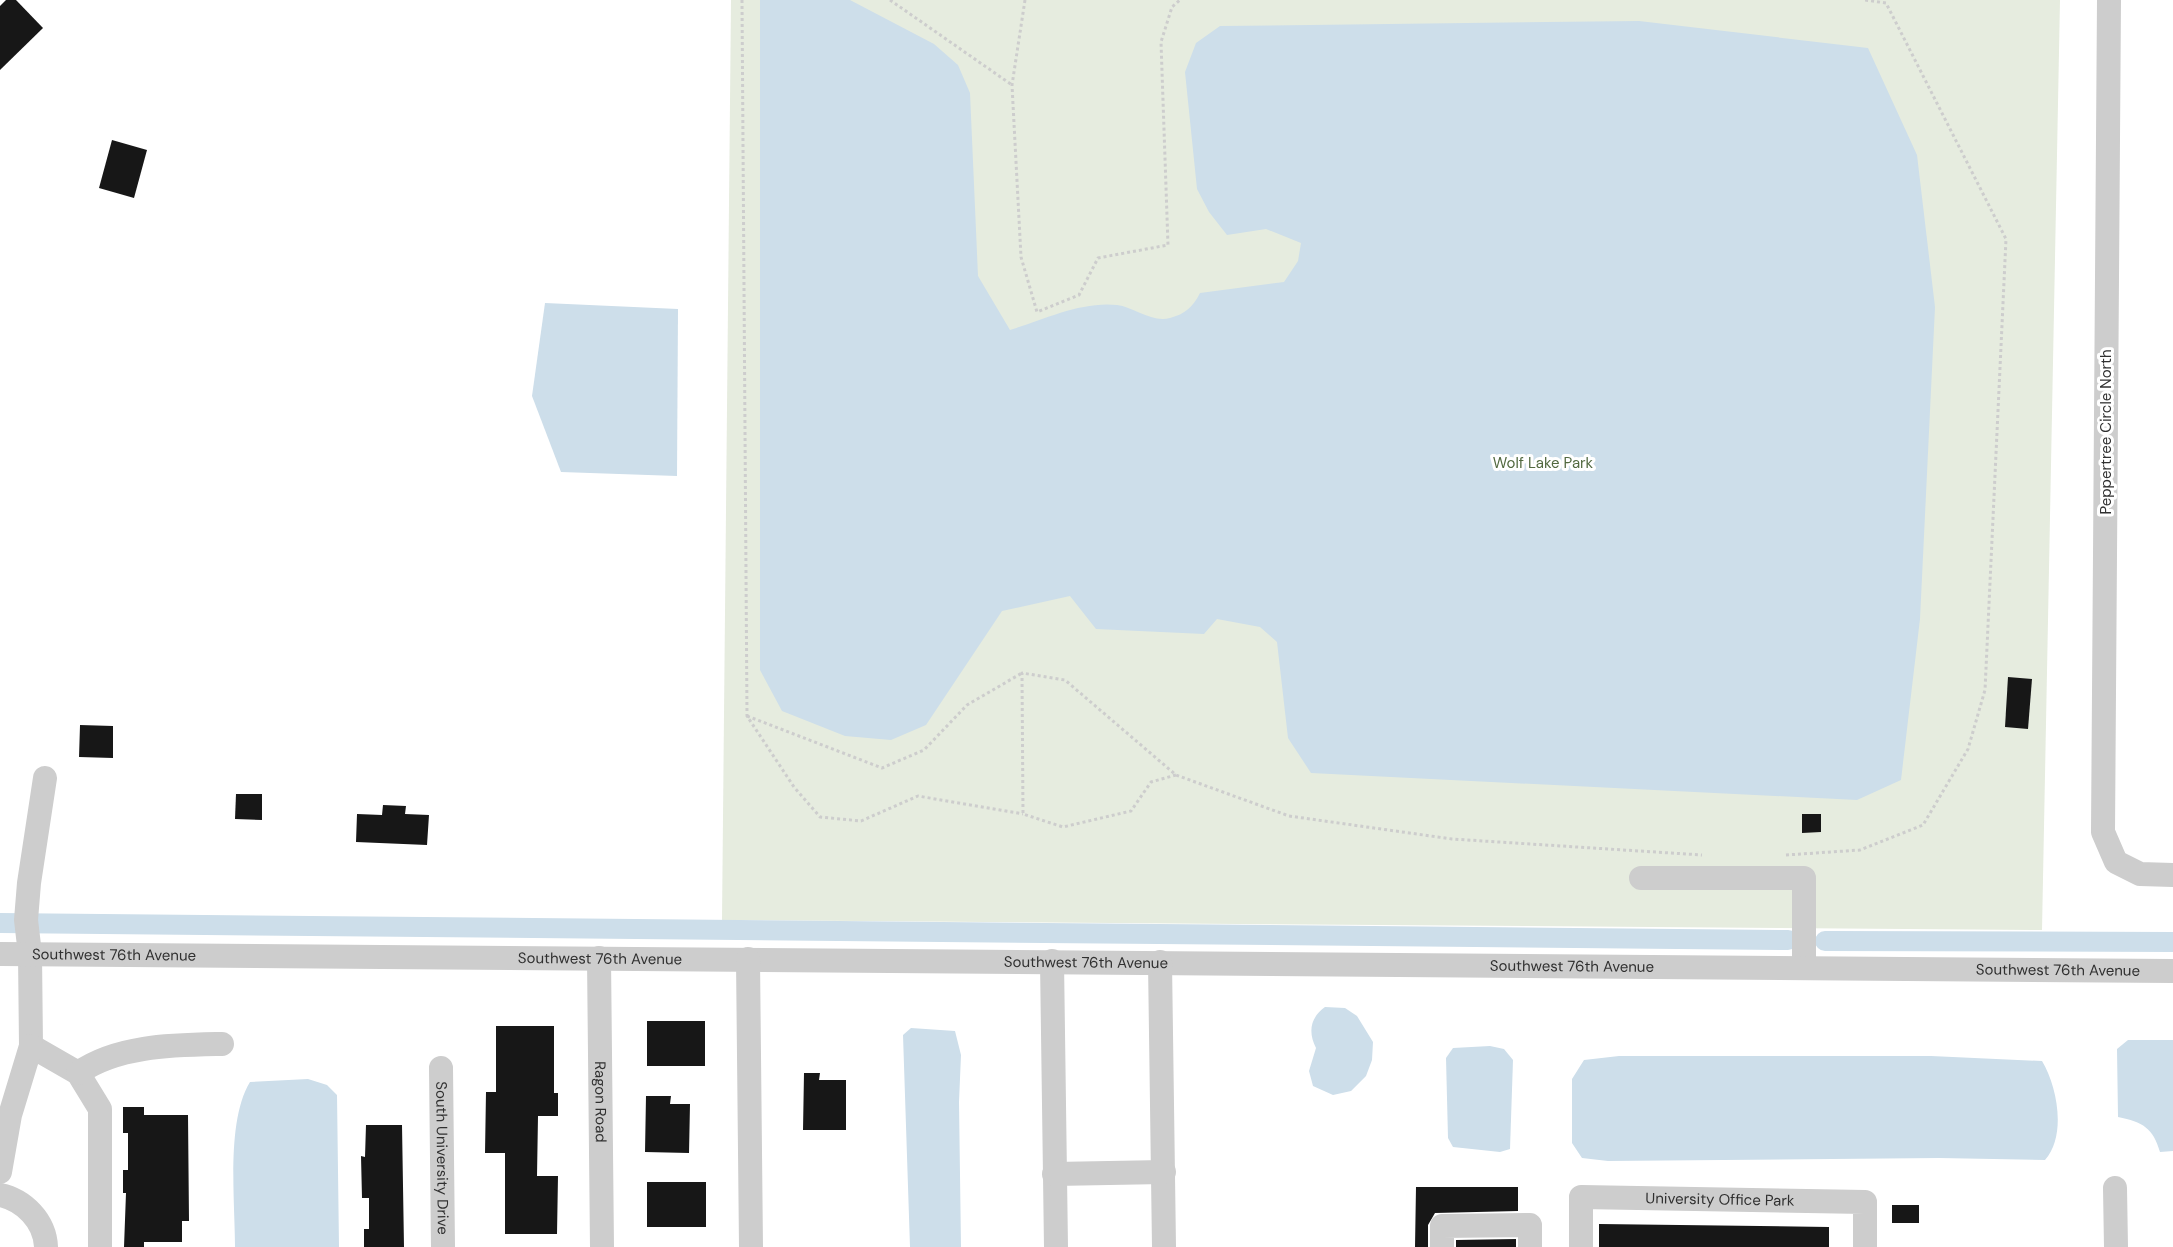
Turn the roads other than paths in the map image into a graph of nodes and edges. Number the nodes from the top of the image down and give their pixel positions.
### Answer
1 (2109, 0) edge
2 (45, 777) dead end
3 (2173, 875) edge
4 (1641, 878) dead end
5 (0, 954) edge
6 (30, 954) junction
7 (599, 958) junction
8 (748, 959) junction
9 (1052, 961) junction
10 (1160, 962) junction
11 (1804, 968) junction
12 (2173, 970) edge
13 (222, 1044) dead end
14 (31, 1047) junction
15 (441, 1068) dead end
16 (78, 1073) junction
17 (0, 1172) edge
18 (1164, 1172) junction
19 (1054, 1174) junction
20 (2115, 1188) dead end
21 (0, 1195) edge
22 (46, 1247) edge
23 (100, 1247) edge
24 (443, 1247) edge
25 (602, 1247) edge
26 (752, 1247) edge
27 (1056, 1247) edge
28 (1164, 1247) edge
29 (1442, 1247) edge
30 (1530, 1247) edge
31 (1581, 1247) edge
32 (1865, 1247) edge
33 (2116, 1247) edge

1 - 3 street, Peppertree Circle North
2 - 6 street
4 - 11 street
5 - 6 street, Southwest 76th Avenue
6 - 7 street, Southwest 76th Avenue
6 - 14 street
7 - 8 street, Southwest 76th Avenue
7 - 25 street, Ragon Road
8 - 9 street, Southwest 76th Avenue
8 - 26 street
9 - 10 street, Southwest 76th Avenue
9 - 19 street
10 - 11 street, Southwest 76th Avenue
10 - 18 street
11 - 12 street, Southwest 76th Avenue
13 - 16 street
14 - 16 street
14 - 17 street
15 - 24 street, South University Drive
16 - 23 street
18 - 19 street
18 - 28 street
19 - 27 street
20 - 33 street
21 - 22 street
29 - 30 street
31 - 32 street, University Office Park

